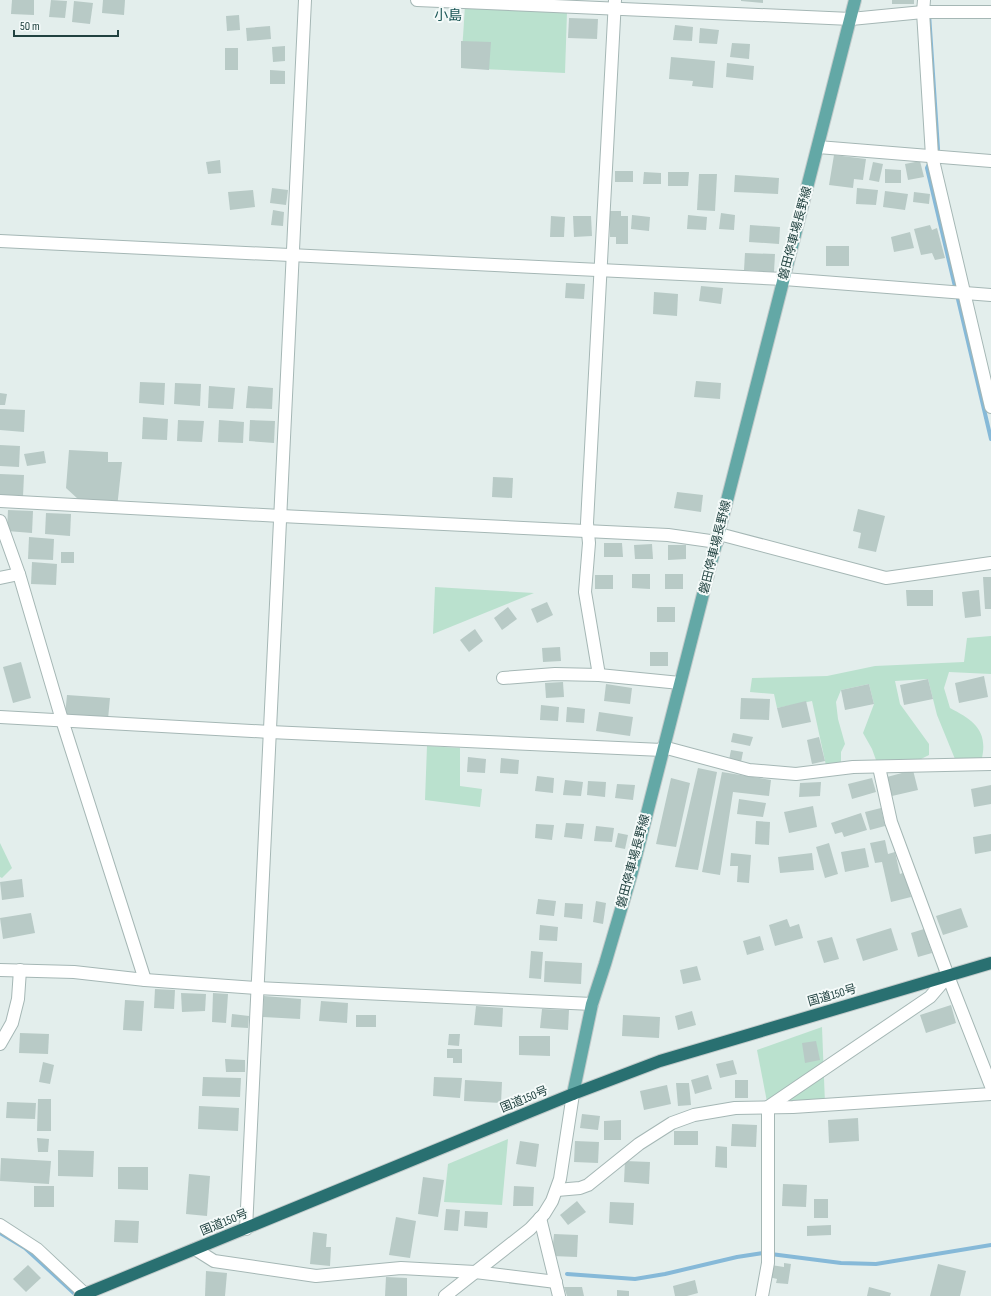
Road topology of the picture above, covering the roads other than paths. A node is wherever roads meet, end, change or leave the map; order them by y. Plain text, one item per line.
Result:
1 (305, 0) edge
2 (417, 0) edge
3 (855, 0) edge
4 (615, 5) edge
5 (923, 6) edge
6 (991, 12) edge
7 (851, 18) junction
8 (818, 147) junction
9 (932, 156) junction
10 (991, 161) edge
11 (0, 241) edge
12 (294, 255) junction
13 (601, 270) junction
14 (784, 279) junction
15 (959, 293) junction
16 (991, 295) edge
17 (991, 407) edge
18 (0, 501) edge
19 (281, 516) junction
20 (0, 521) edge
21 (587, 530) junction
22 (718, 538) junction
23 (991, 563) edge
24 (18, 574) junction
25 (0, 578) edge
26 (599, 676) junction
27 (503, 678) dead end
28 (680, 684) junction
29 (0, 717) edge
30 (62, 720) junction
31 (270, 732) junction
32 (662, 748) junction
33 (991, 764) edge
34 (878, 766) junction
35 (991, 964) edge
36 (0, 970) edge
37 (20, 970) junction
38 (948, 976) junction
39 (145, 980) junction
40 (257, 988) junction
41 (592, 1004) junction
42 (0, 1044) edge
43 (991, 1086) edge
44 (573, 1094) junction
45 (991, 1094) edge
46 (768, 1107) junction
47 (557, 1190) junction
48 (540, 1218) junction
49 (0, 1225) edge
50 (246, 1229) junction
51 (195, 1249) junction
52 (475, 1272) junction
53 (556, 1282) junction
54 (84, 1295) edge
55 (445, 1296) edge
56 (559, 1296) edge
57 (762, 1296) edge

1 - 12 street
2 - 4 street
3 - 7 main road, 磐田停車場長野線
4 - 7 street
4 - 13 street
5 - 6 street
5 - 7 street
5 - 9 street
7 - 8 main road, 磐田停車場長野線
8 - 9 street
8 - 14 main road, 磐田停車場長野線
9 - 10 street
9 - 15 street
11 - 12 street
12 - 13 street
12 - 19 street
13 - 14 street
13 - 21 street
14 - 15 street
14 - 22 main road, 磐田停車場長野線
15 - 16 street
15 - 17 street
18 - 19 street
19 - 21 street
19 - 31 street
20 - 24 street
21 - 22 street
21 - 26 street
22 - 23 street
22 - 28 main road, 磐田停車場長野線
24 - 25 street
24 - 30 street
26 - 27 street
26 - 28 street
28 - 32 main road, 磐田停車場長野線
29 - 30 street
30 - 31 street
30 - 39 street
31 - 32 street
31 - 40 street
32 - 34 street
32 - 41 main road, 磐田停車場長野線
33 - 34 street
34 - 38 street
35 - 38 highway, 国道150号
36 - 37 street
37 - 39 street
37 - 42 street
38 - 43 street
38 - 44 highway, 国道150号
38 - 46 street
39 - 40 street
40 - 41 street
40 - 50 street
41 - 44 main road, 磐田停車場長野線
44 - 47 street
44 - 50 highway, 国道150号
45 - 46 street
46 - 47 street
46 - 57 street
47 - 48 street
48 - 52 street
48 - 53 street
49 - 54 street
50 - 51 highway, 国道150号
51 - 52 street
51 - 54 highway, 国道150号
52 - 53 street
52 - 55 street
53 - 56 street

